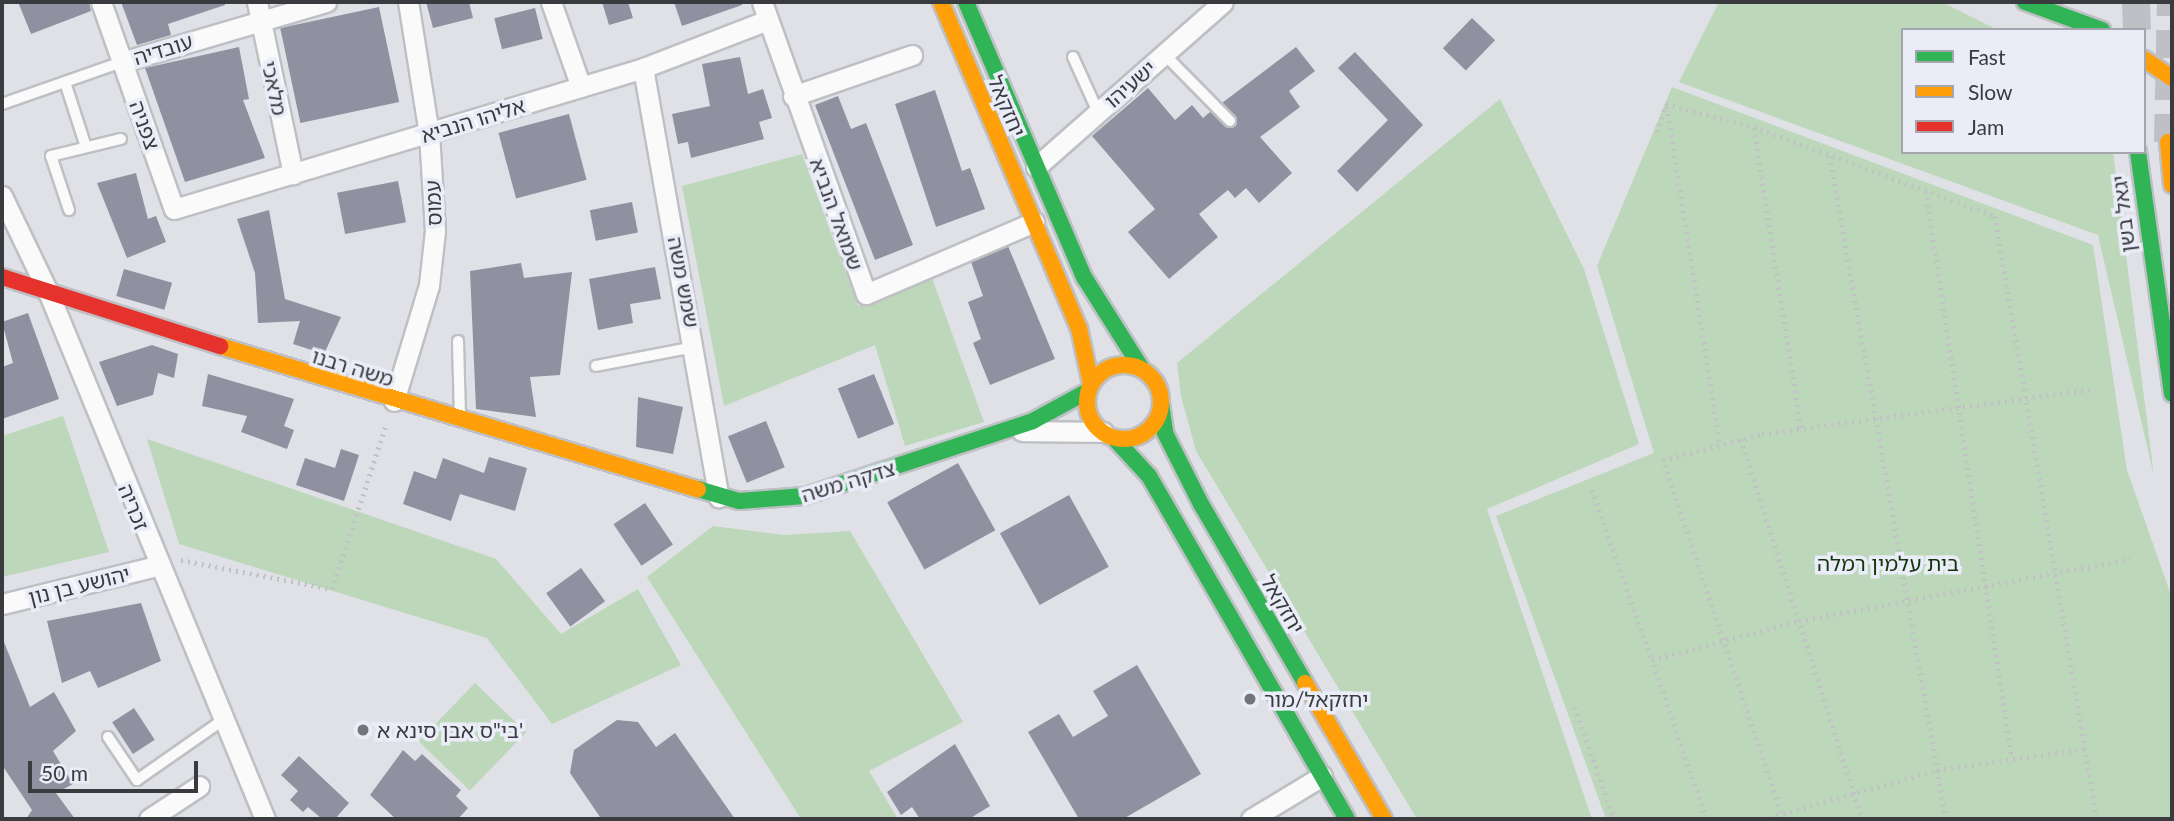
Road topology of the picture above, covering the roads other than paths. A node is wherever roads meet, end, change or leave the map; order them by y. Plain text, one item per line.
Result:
1 (101, 2) edge
2 (326, 2) edge
3 (408, 2) edge
4 (551, 2) edge
5 (941, 2) edge
6 (967, 2) edge
7 (1223, 2) edge
8 (2025, 2) edge
9 (259, 10) edge
10 (765, 11) edge
11 (2096, 28) edge
12 (2146, 44) edge
13 (2163, 48) dead end
14 (1164, 54) junction
15 (912, 55) dead end
16 (1073, 57) dead end
17 (2146, 60) edge
18 (122, 62) junction
19 (643, 68) junction
20 (2172, 78) edge
21 (65, 82) junction
22 (581, 88) junction
23 (793, 96) junction
24 (2, 104) edge
25 (1098, 112) junction
26 (1230, 121) dead end
27 (429, 134) junction
28 (121, 139) dead end
29 (2168, 142) dead end
30 (86, 147) junction
31 (2138, 154) edge
32 (1036, 167) junction
33 (293, 174) junction
34 (2172, 185) edge
35 (2, 196) edge
36 (174, 209) joint
37 (69, 210) dead end
38 (1034, 222) junction
39 (2, 277) edge
40 (49, 293) junction
41 (458, 341) dead end
42 (696, 347) junction
43 (596, 366) dead end
44 (1142, 369) junction
45 (1090, 387) junction
46 (2172, 394) edge
47 (394, 401) junction
48 (1161, 403) junction
49 (460, 422) junction
50 (1000, 432) junction
51 (1108, 435) junction
52 (694, 488) joint
53 (719, 497) junction
54 (155, 560) junction
55 (2, 604) edge
56 (223, 720) junction
57 (108, 737) dead end
58 (1322, 776) junction
59 (199, 786) dead end
60 (149, 819) edge
61 (265, 819) edge
62 (1251, 819) edge
63 (1347, 819) edge
64 (1384, 819) edge

1 - 18 street, צפניה
2 - 9 street, עובדיה
3 - 27 street, עמוס
4 - 22 street
5 - 38 main road, יחזקאל
6 - 32 main road, יחזקאל
7 - 14 street, ישעיהו
8 - 11 main road
9 - 18 street, עובדיה
9 - 33 street, מלאכי
10 - 19 street, אליהו הנביא
10 - 23 street, שמואל הנביא
12 - 13 main road
14 - 25 street, ישעיהו
14 - 26 lane
15 - 23 street
16 - 25 lane
17 - 20 main road
18 - 21 lane, עובדיה
18 - 36 street, צפניה
19 - 22 street, אליהו הנביא
19 - 42 street, שמש משה
21 - 24 lane, עובדיה
21 - 30 lane
22 - 27 street, אליהו הנביא
23 - 38 street, שמואל הנביא
25 - 32 street, ישעיהו
27 - 33 street, אליהו הנביא
27 - 47 street, עמוס
28 - 30 lane
29 - 34 main road
30 - 37 lane
31 - 46 main road, יגאל בשן
32 - 44 main road, יחזקאל
33 - 36 street, אליהו הנביא
35 - 40 street, זכריה
38 - 45 main road, יחזקאל
39 - 40 main road, משה רבנו
40 - 47 main road, משה רבנו
40 - 54 street, זכריה
41 - 49 lane
42 - 43 lane
42 - 53 street, שמש משה
44 - 45 main road
44 - 48 main road
45 - 50 main road, צדקה משה
45 - 51 main road
47 - 49 main road, משה רבנו
48 - 51 main road
48 - 64 main road, יחזקאל
49 - 52 main road, משה רבנו
50 - 51 street, צדקה משה
50 - 53 main road, צדקה משה
51 - 58 main road
52 - 53 main road, צדקה משה
54 - 55 street, יהושע בן נון
54 - 56 street, זכריה
56 - 57 lane
56 - 61 street, זכריה
58 - 62 street
58 - 63 main road
59 - 60 street

